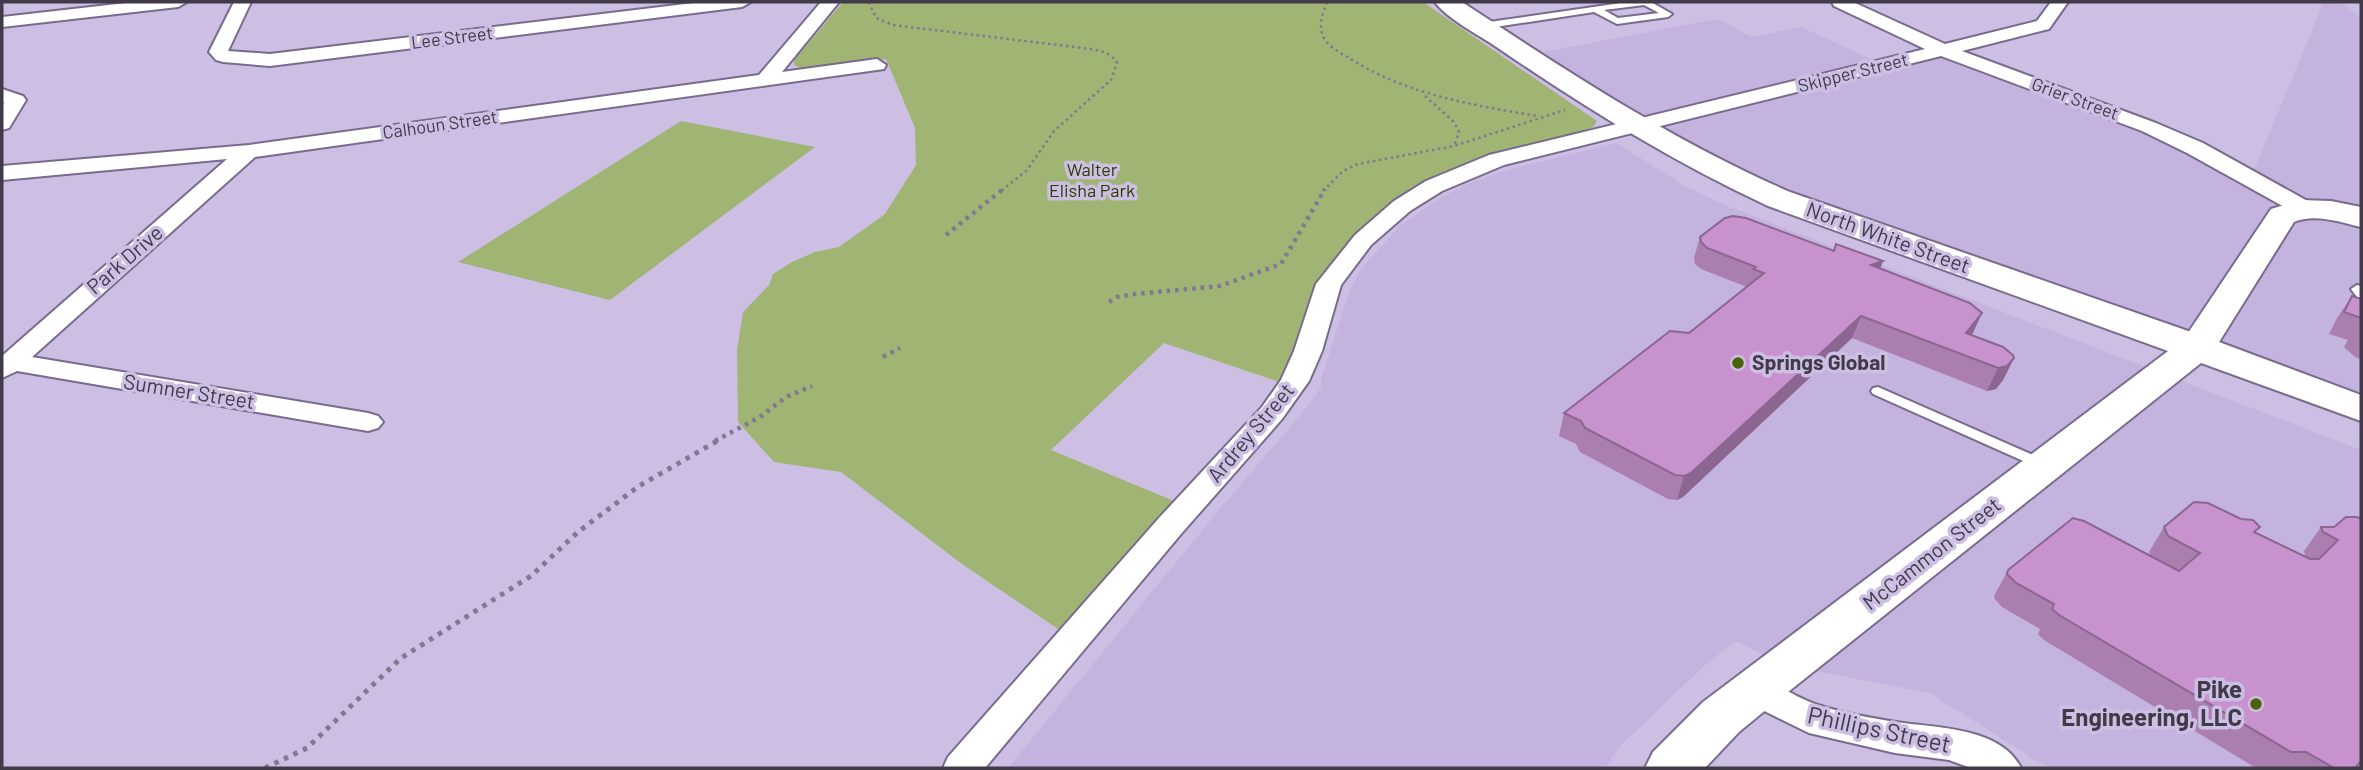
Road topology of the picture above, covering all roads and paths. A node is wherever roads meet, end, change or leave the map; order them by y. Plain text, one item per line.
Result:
1 (178, 2) edge
2 (242, 2) edge
3 (742, 2) edge
4 (830, 2) edge
5 (869, 2) edge
6 (1327, 2) edge
7 (1447, 2) edge
8 (1645, 2) edge
9 (1840, 2) edge
10 (2060, 2) edge
11 (1595, 9) junction
12 (2, 22) edge
13 (1482, 26) junction
14 (1944, 51) junction
15 (877, 65) dead end
16 (765, 80) junction
17 (1422, 93) junction
18 (2, 95) edge
19 (1567, 110) dead end
20 (1541, 116) junction
21 (2, 124) edge
22 (1635, 128) junction
23 (1454, 146) junction
24 (249, 151) junction
25 (2, 173) edge
26 (2305, 209) junction
27 (2361, 217) edge
28 (946, 235) dead end
29 (1109, 302) dead end
30 (2198, 347) junction
31 (900, 348) dead end
32 (883, 356) dead end
33 (6, 366) edge
34 (812, 386) dead end
35 (1878, 391) dead end
36 (2361, 409) edge
37 (368, 422) dead end
38 (2046, 466) junction
39 (1755, 690) junction
40 (265, 768) edge
41 (962, 768) edge
42 (1672, 768) edge
43 (2002, 768) edge

1 - 12 street
2 - 3 street, Lee Street
4 - 16 street
5 - 28 path
6 - 17 path
7 - 13 main road, North White Street
8 - 11 lane
8 - 11 lane
9 - 14 street, Grier Street
10 - 14 street, Skipper Street
11 - 13 lane
13 - 22 main road, North White Street
14 - 22 street, Skipper Street
14 - 26 street, Grier Street
15 - 16 street, Calhoun Street
16 - 24 street, Calhoun Street
17 - 20 path
17 - 23 path
18 - 21 street
19 - 20 path
20 - 23 path
22 - 30 main road, North White Street
22 - 41 street, Ardrey Street
23 - 29 path
24 - 25 street, Calhoun Street
24 - 33 street, Park Drive
26 - 27 main road
26 - 30 main road, McCammon Street
30 - 36 main road, North White Street
30 - 38 main road, McCammon Street
31 - 32 path
33 - 37 street, Sumner Street
34 - 40 path
35 - 38 lane
38 - 39 main road, McCammon Street
39 - 42 main road, McCammon Street
39 - 43 street, Phillips Street

